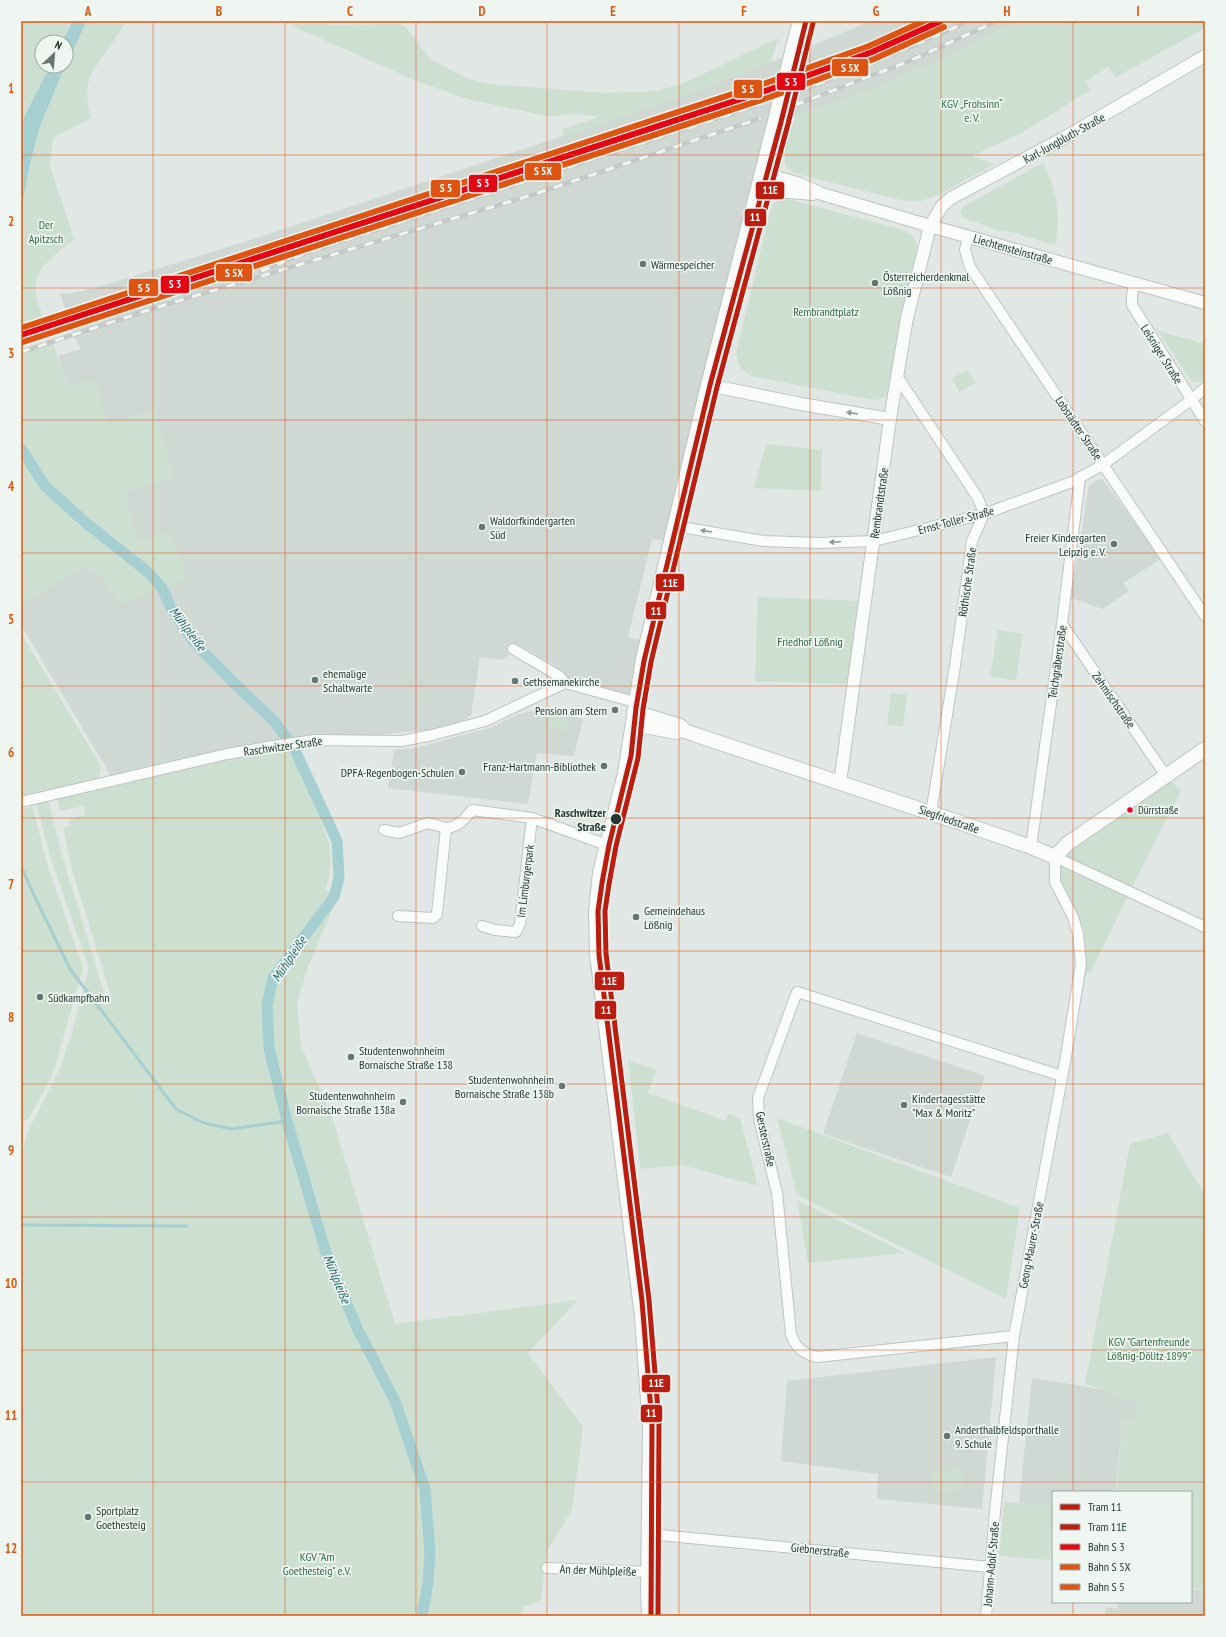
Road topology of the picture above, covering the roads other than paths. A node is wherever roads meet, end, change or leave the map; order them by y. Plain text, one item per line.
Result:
1 (800, 21) edge
2 (1205, 56) edge
3 (761, 179) junction
4 (930, 226) junction
5 (968, 236) junction
6 (1134, 283) junction
7 (1205, 303) edge
8 (897, 376) junction
9 (708, 385) junction
10 (1205, 388) edge
11 (1191, 400) junction
12 (890, 419) junction
13 (1205, 421) edge
14 (1104, 464) junction
15 (1080, 477) junction
16 (984, 514) junction
17 (674, 526) junction
18 (874, 541) junction
19 (1205, 616) edge
20 (1062, 624) junction
21 (514, 648) dead end
22 (565, 683) junction
23 (634, 713) junction
24 (1205, 749) edge
25 (1166, 776) junction
26 (840, 783) junction
27 (21, 802) edge
28 (931, 813) junction
29 (532, 818) junction
30 (446, 828) junction
31 (384, 830) dead end
32 (607, 844) junction
33 (1031, 847) junction
34 (1055, 857) junction
35 (398, 916) dead end
36 (482, 926) dead end
37 (1205, 928) edge
38 (1062, 1076) junction
39 (1014, 1336) junction
40 (995, 1511) joint
41 (649, 1534) junction
42 (990, 1567) junction
43 (547, 1568) dead end
44 (649, 1572) junction
45 (649, 1616) edge
46 (986, 1616) edge

1 - 3 main road, bridge
2 - 4 street, Karl-Jungbluth-Straße
3 - 4 street, Liechtensteinstraße
3 - 9 main road
4 - 5 street, Liechtensteinstraße
4 - 8 street, Rembrandtstraße
5 - 6 street, Liechtensteinstraße
5 - 14 street, Lobstädter Straße
6 - 7 street, Liechtensteinstraße
6 - 11 street, Leisniger Straße
8 - 12 street, Rembrandtstraße
8 - 16 street
12 -> 9 street
9 - 17 main road
10 - 11 street, Ernst-Toller-Straße
11 - 13 street, Leisniger Straße
11 - 14 street, Ernst-Toller-Straße
12 - 18 street, Rembrandtstraße
14 - 15 street, Ernst-Toller-Straße
14 - 19 street, Lobstädter Straße
15 - 16 street, Ernst-Toller-Straße
15 - 20 street, Teichgräberstraße
16 - 18 street, Ernst-Toller-Straße
16 - 28 street, Röthische Straße
18 -> 17 street, Ernst-Toller-Straße
17 - 23 main road
18 - 26 street, Rembrandtstraße
20 - 25 street, Zehmischstraße
20 - 33 street, Teichgräberstraße
21 - 22 street
22 - 23 street
22 - 27 street, Raschwitzer Straße
23 - 26 main road, Siegfriedstraße
23 - 32 main road
24 - 25 main road
25 - 34 main road
26 - 28 main road, Siegfriedstraße
28 - 33 main road, Siegfriedstraße
29 - 30 street
29 - 32 street
29 - 36 street, Im Limburgerpark
30 - 31 street
30 - 35 street
32 - 41 main road
33 - 34 main road, Siegfriedstraße
34 - 37 street, Siegfriedstraße
34 - 38 street, Georg-Maurer-Straße
38 - 39 street, Georg-Maurer-Straße
38 - 39 street, Gersterstraße
39 - 40 street, Georg-Maurer-Straße
40 - 42 street, Johann-Adolf-Straße
41 - 42 street, Giebnerstraße
41 - 44 main road
42 - 46 street, Johann-Adolf-Straße
43 - 44 street, An der Mühlpleiße
44 - 45 main road

